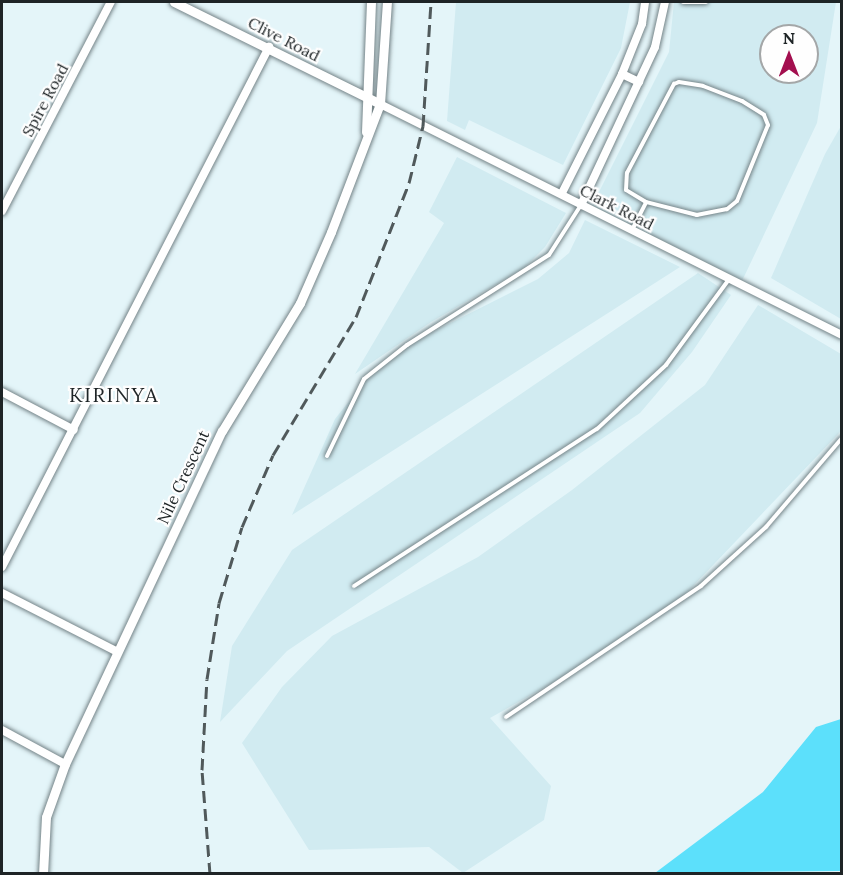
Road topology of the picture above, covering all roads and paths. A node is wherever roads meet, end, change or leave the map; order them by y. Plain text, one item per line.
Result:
1 (111, 2) edge
2 (174, 2) edge
3 (371, 2) edge
4 (387, 2) edge
5 (645, 2) edge
6 (665, 2) edge
7 (683, 2) edge
8 (706, 2) edge
9 (269, 47) junction
10 (622, 74) junction
11 (639, 82) junction
12 (366, 97) junction
13 (380, 104) junction
14 (366, 135) junction
15 (562, 193) junction
16 (646, 202) junction
17 (581, 205) junction
18 (2, 211) edge
19 (632, 230) junction
20 (730, 278) junction
21 (842, 336) edge
22 (2, 392) edge
23 (74, 430) junction
24 (842, 438) edge
25 (327, 456) dead end
26 (2, 567) edge
27 (354, 586) dead end
28 (2, 593) edge
29 (118, 652) junction
30 (506, 717) dead end
31 (2, 730) edge
32 (65, 764) junction
33 (43, 873) edge

1 - 18 street, Spire Road
2 - 9 street, Clive Road
3 - 12 street
4 - 13 street
5 - 10 street
6 - 11 street
7 - 8 lane
9 - 12 street, Clive Road
9 - 23 street
10 - 11 street
10 - 15 street
11 - 17 street
12 - 13 street, Clive Road
12 - 14 street
13 - 14 street, Nile Crescent
13 - 15 street, Clark Road
14 - 29 street, Nile Crescent
15 - 17 street, Clark Road
16 - 16 lane
16 - 19 lane
17 - 19 street, Clark Road
17 - 25 lane
19 - 20 street, Clark Road
20 - 21 street, Clark Road
20 - 27 lane
22 - 23 street
23 - 26 street
24 - 30 lane
28 - 29 street
29 - 32 street, Nile Crescent
31 - 32 street
32 - 33 street, Nile Crescent

